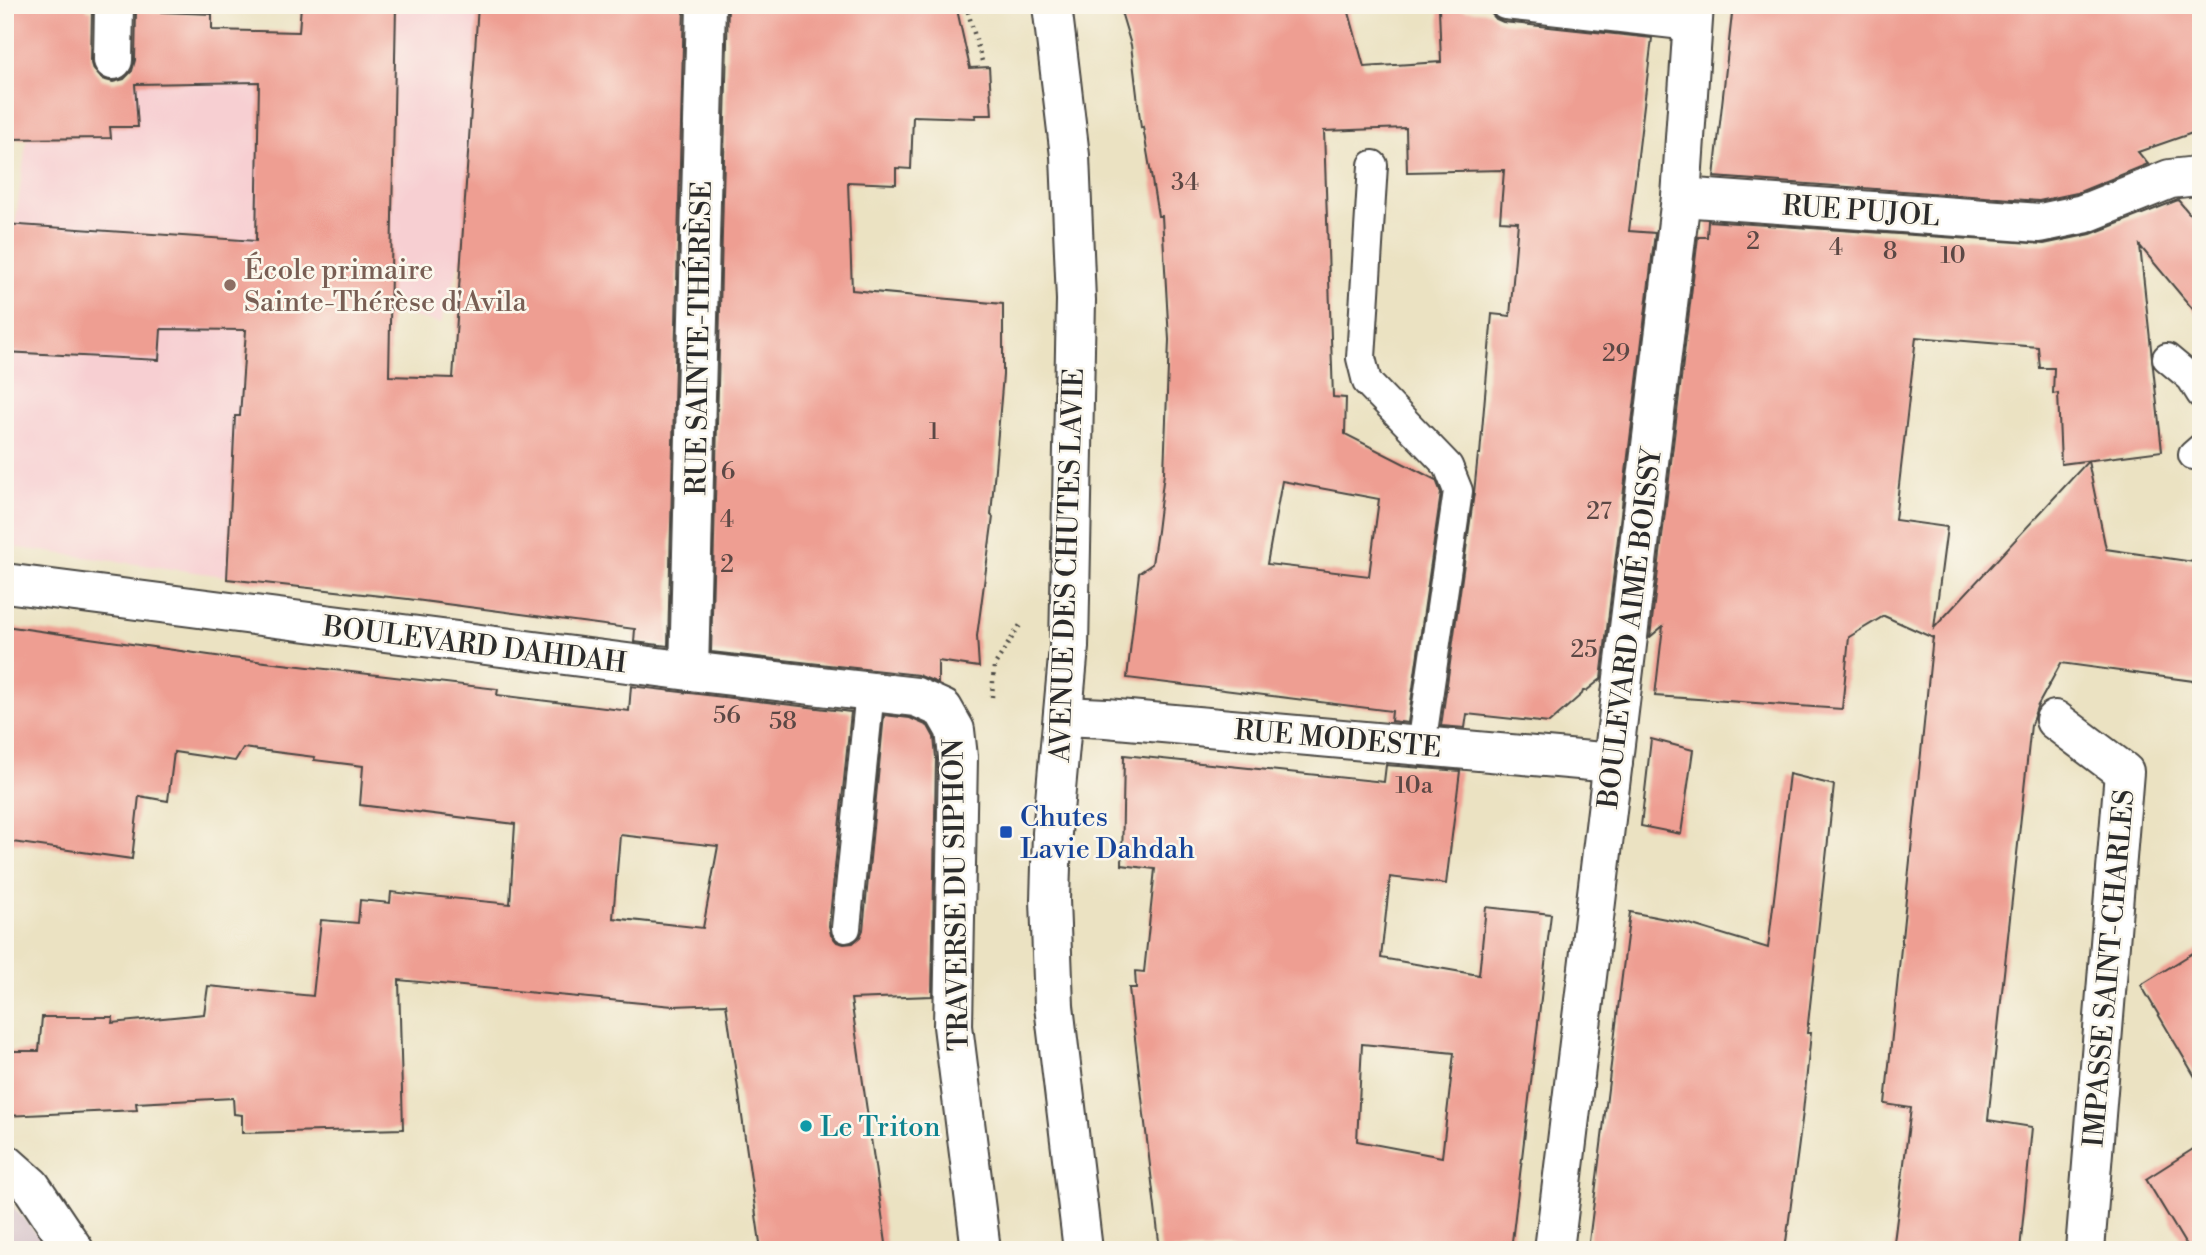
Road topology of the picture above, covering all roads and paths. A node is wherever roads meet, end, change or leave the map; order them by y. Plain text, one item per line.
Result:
1 (114, 5) edge
2 (706, 5) edge
3 (966, 5) edge
4 (1052, 5) edge
5 (1505, 5) edge
6 (1692, 16) edge
7 (113, 60) dead end
8 (982, 61) dead end
9 (1373, 164) dead end
10 (2201, 178) edge
11 (1681, 197) junction
12 (2167, 358) dead end
13 (2201, 394) edge
14 (5, 583) edge
15 (1009, 643) dead end
16 (689, 671) junction
17 (870, 691) junction
18 (992, 692) dead end
19 (943, 709) joint
20 (1063, 716) junction
21 (2055, 720) dead end
22 (1421, 746) junction
23 (1613, 763) junction
24 (846, 928) dead end
25 (5, 1163) edge
26 (74, 1250) edge
27 (981, 1250) edge
28 (1083, 1250) edge
29 (1554, 1250) edge
30 (2085, 1250) edge

1 - 7 street
2 - 16 street, RUE SAINTE-THÉRÈSE
3 - 8 path
4 - 20 street, AVENUE DES CHUTES LAVIE
5 - 6 lane
6 - 11 street, BOULEVARD AIMÉ BOISSY
9 - 22 lane
10 - 11 street, RUE PUJOL
11 - 23 street, BOULEVARD AIMÉ BOISSY
12 - 13 lane
14 - 16 street, BOULEVARD DAHDAH
15 - 18 path
16 - 17 street, BOULEVARD DAHDAH
17 - 19 street, BOULEVARD DAHDAH
17 - 24 lane
19 - 27 street, TRAVERSE DU SIPHON
20 - 22 street, RUE MODESTE
20 - 28 street, AVENUE DES CHUTES LAVIE
21 - 30 street, IMPASSE SAINT-CHARLES
22 - 23 street, RUE MODESTE
23 - 29 street, BOULEVARD AIMÉ BOISSY
25 - 26 street

